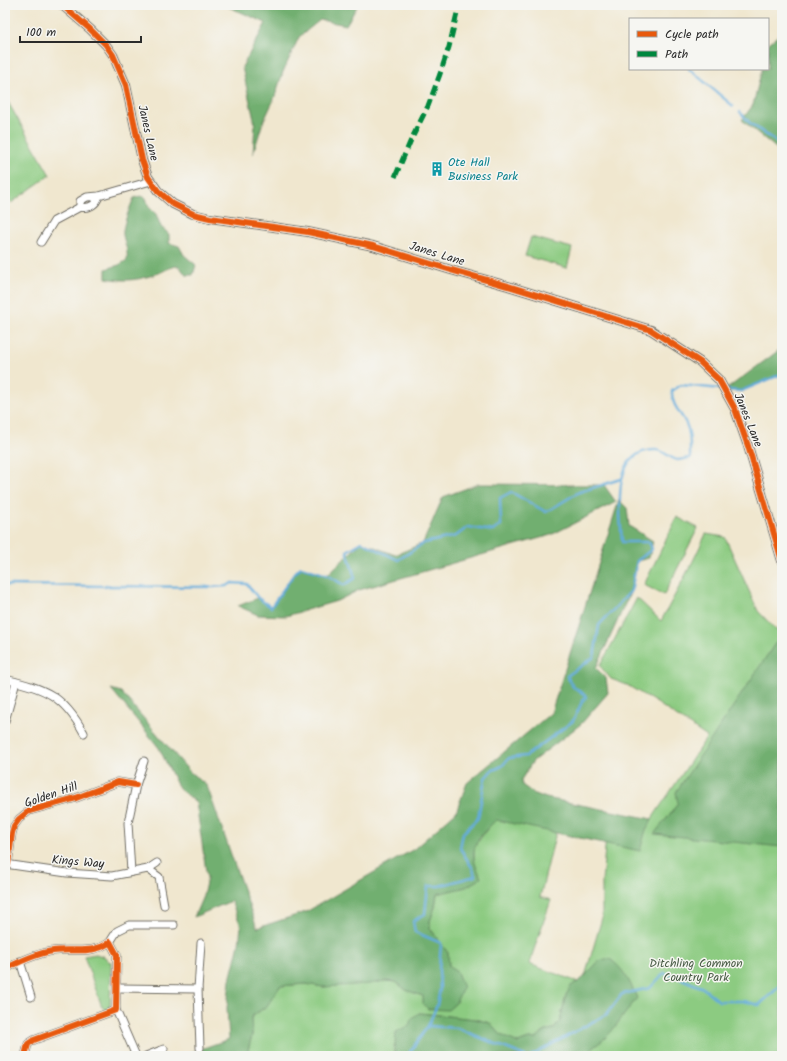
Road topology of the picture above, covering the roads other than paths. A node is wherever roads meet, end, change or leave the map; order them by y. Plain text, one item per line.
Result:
1 (62, 5) edge
2 (151, 181) junction
3 (99, 196) junction
4 (80, 207) junction
5 (41, 242) dead end
6 (782, 561) edge
7 (5, 679) edge
8 (16, 682) junction
9 (5, 721) edge
10 (84, 733) dead end
11 (144, 760) dead end
12 (136, 785) junction
13 (157, 863) dead end
14 (7, 864) edge
15 (148, 869) junction
16 (131, 872) junction
17 (164, 905) dead end
18 (174, 925) dead end
19 (110, 942) junction
20 (201, 943) dead end
21 (20, 962) junction
22 (9, 967) dead end
23 (117, 988) junction
24 (198, 989) junction
25 (31, 997) dead end
26 (116, 1010) junction
27 (200, 1048) dead end
28 (164, 1049) dead end
29 (25, 1056) edge
30 (136, 1056) edge
31 (146, 1056) edge

1 - 2 street, Janes Lane
2 - 3 street
2 - 6 street, Janes Lane
3 - 4 street
3 - 4 street
4 - 5 street
7 - 8 street
8 - 9 street
8 - 10 street
11 - 12 street
12 - 14 street, Golden Hill
12 - 16 street
13 - 15 street, Kings Way
14 - 16 street, Kings Way
15 - 16 street, Kings Way
15 - 17 street
18 - 19 street
19 - 21 street
19 - 23 street
20 - 24 street
21 - 22 street
21 - 25 street
23 - 24 street
23 - 26 street
24 - 27 street
26 - 29 street
26 - 30 street
28 - 31 street

